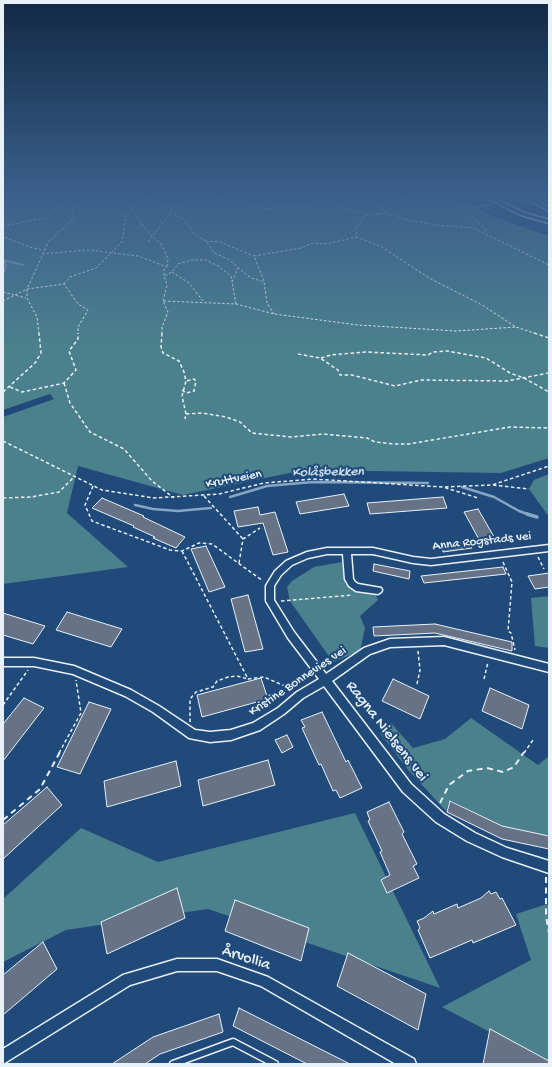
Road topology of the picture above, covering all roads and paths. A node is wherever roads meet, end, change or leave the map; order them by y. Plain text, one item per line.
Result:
1 (27, 246) edge
2 (47, 246) edge
3 (118, 246) edge
4 (162, 246) edge
5 (209, 246) edge
6 (229, 246) edge
7 (306, 246) edge
8 (377, 246) edge
9 (512, 246) edge
10 (44, 250) junction
11 (112, 252) junction
12 (42, 254) junction
13 (254, 256) junction
14 (549, 265) edge
15 (167, 267) junction
16 (238, 268) junction
17 (172, 272) junction
18 (164, 276) junction
19 (232, 282) junction
20 (264, 282) junction
21 (64, 284) junction
22 (27, 289) junction
23 (3, 292) edge
24 (14, 295) junction
25 (27, 298) junction
26 (3, 301) edge
27 (203, 301) junction
28 (163, 302) junction
29 (236, 304) junction
30 (274, 314) junction
31 (516, 327) junction
32 (549, 338) edge
33 (298, 354) dead end
34 (320, 358) junction
35 (549, 373) edge
36 (524, 378) junction
37 (186, 381) junction
38 (64, 383) junction
39 (10, 387) junction
40 (182, 390) junction
41 (3, 392) edge
42 (549, 392) edge
43 (186, 414) junction
44 (185, 419) dead end
45 (549, 428) edge
46 (3, 441) edge
47 (549, 466) edge
48 (74, 477) junction
49 (492, 485) junction
50 (93, 486) junction
51 (443, 487) junction
52 (529, 489) dead end
53 (203, 495) junction
54 (3, 498) edge
55 (174, 498) junction
56 (478, 498) dead end
57 (260, 528) dead end
58 (243, 539) junction
59 (549, 548) edge
60 (347, 550) junction
61 (182, 551) junction
62 (500, 554) junction
63 (537, 556) dead end
64 (239, 563) junction
65 (544, 569) dead end
66 (270, 586) junction
67 (378, 590) dead end
68 (351, 594) dead end
69 (270, 601) junction
70 (417, 641) junction
71 (490, 652) junction
72 (517, 660) junction
73 (3, 662) edge
74 (34, 662) junction
75 (549, 668) edge
76 (74, 670) junction
77 (248, 679) junction
78 (484, 679) dead end
79 (325, 680) junction
80 (417, 684) dead end
81 (300, 695) junction
82 (3, 705) edge
83 (186, 731) junction
84 (533, 740) dead end
85 (434, 813) junction
86 (3, 820) edge
87 (548, 872) edge
88 (549, 933) edge
89 (3, 1057) edge
90 (173, 1064) edge
91 (275, 1064) edge
92 (409, 1064) edge

1 - 10 path
2 - 10 path
3 - 11 path
4 - 15 path
5 - 16 path
6 - 13 path
7 - 13 path
8 - 31 path
9 - 14 path
10 - 12 path
11 - 12 path
11 - 15 path
11 - 21 path
12 - 22 path
13 - 20 path
15 - 18 path
16 - 19 path
16 - 20 path
17 - 18 path
17 - 19 path
17 - 27 path
18 - 28 path
19 - 29 path
20 - 30 path
21 - 22 path
21 - 38 path
22 - 24 path
22 - 25 path
23 - 24 path
24 - 25 path
24 - 26 path
25 - 39 path
27 - 28 path
27 - 29 path
28 - 37 path
29 - 30 path
30 - 31 path
31 - 32 path
33 - 34 path
34 - 36 path
34 - 36 path
35 - 36 path
36 - 42 path
37 - 40 path
37 - 40 path
38 - 39 path
38 - 55 path
39 - 41 path
40 - 43 path
43 - 44 path
43 - 45 path
46 - 48 path, Kruttveien
47 - 49 path
48 - 50 path, Kruttveien
48 - 54 path
49 - 51 path
49 - 52 path
50 - 55 path, Kruttveien
50 - 61 path
51 - 53 path, Kruttveien
51 - 56 path, Kruttveien
53 - 55 path, Kruttveien
53 - 58 path
57 - 58 path
58 - 64 path
59 - 62 street, Anna Rogstads vei
60 - 62 street, Anna Rogstads vei
60 - 66 street, Anna Rogstads vei
60 - 67 street
61 - 64 path
61 - 77 path
62 - 72 path
63 - 65 path
64 - 66 path
66 - 69 street
68 - 69 path
69 - 79 street
70 - 71 street, Kristine Bonnevies vei
70 - 79 street, Kristine Bonnevies vei
70 - 80 path
71 - 72 street, Kristine Bonnevies vei
71 - 78 path
72 - 75 street, Kristine Bonnevies vei
73 - 74 street, Kristine Bonnevies vei
74 - 76 street, Kristine Bonnevies vei
74 - 82 path
76 - 83 street, Kristine Bonnevies vei
76 - 86 path
77 - 81 path
77 - 83 path
79 - 81 street, Kristine Bonnevies vei
79 - 85 street, Ragna Nielsens vei
81 - 83 street, Kristine Bonnevies vei
84 - 85 path
85 - 87 street, Ragna Nielsens vei
87 - 88 path
89 - 92 street, Årvollia
90 - 91 lane

